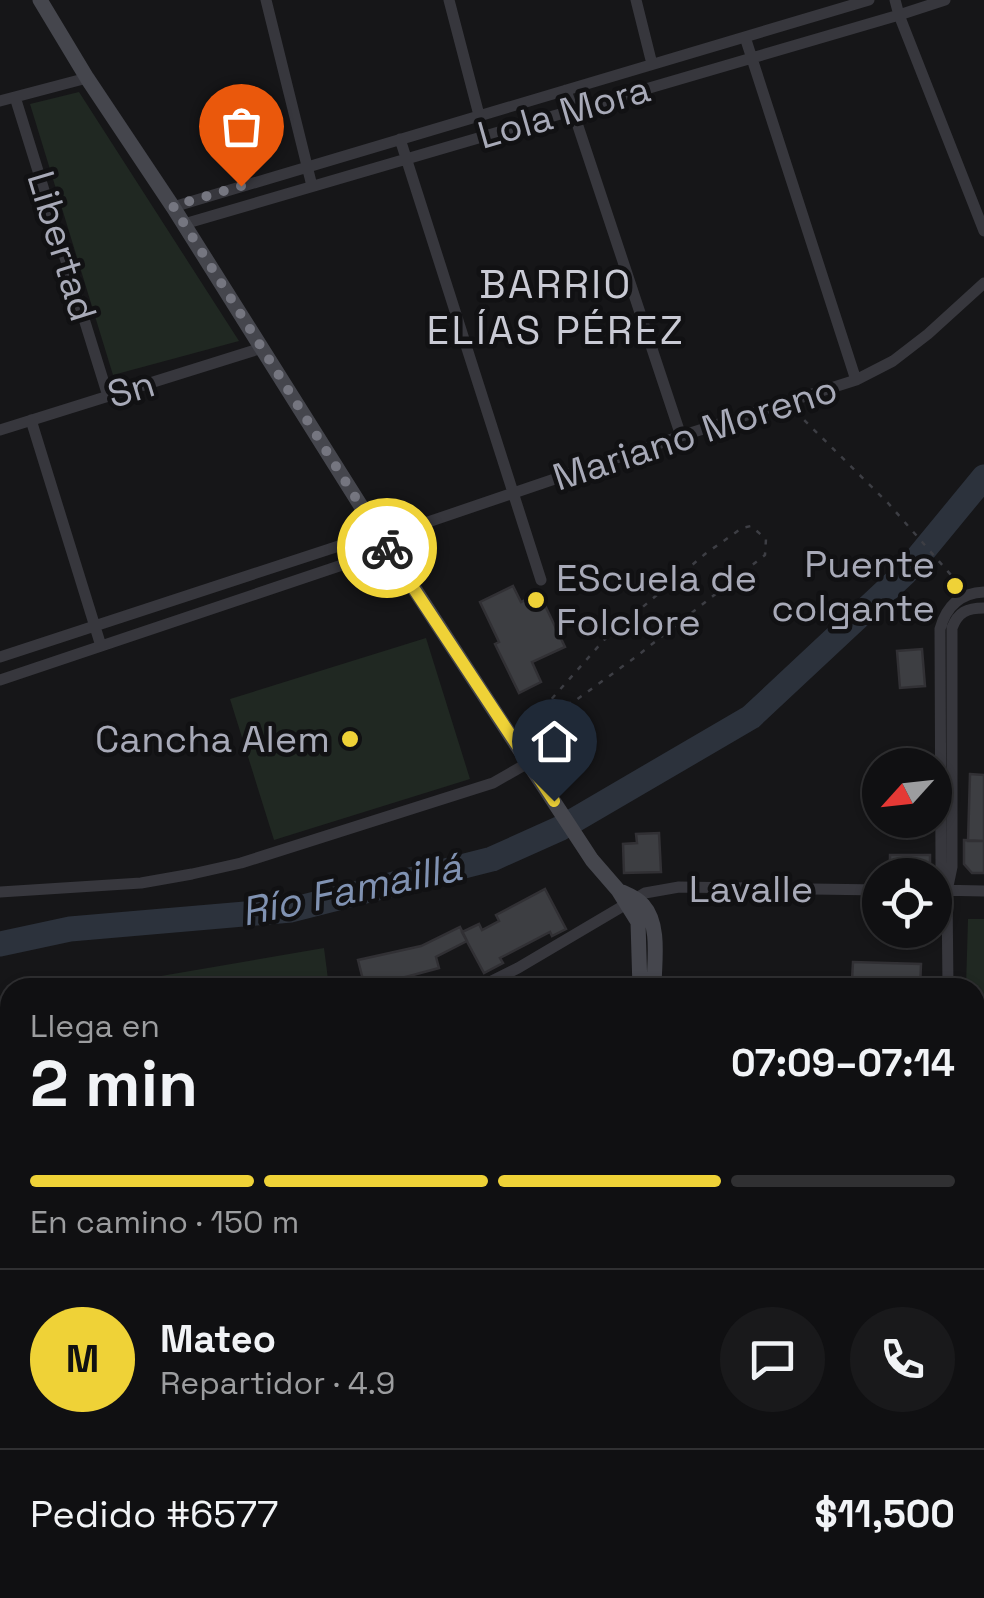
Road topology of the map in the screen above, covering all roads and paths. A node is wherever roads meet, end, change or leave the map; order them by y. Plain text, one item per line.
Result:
1 (40, 0) edge
2 (266, 0) edge
3 (449, 0) edge
4 (636, 0) edge
5 (808, 0) edge
6 (869, 0) edge
7 (895, 0) edge
8 (944, 0) edge
9 (899, 16) junction
10 (810, 17) junction
11 (746, 37) junction
12 (753, 57) junction
13 (652, 64) junction
14 (87, 78) junction
15 (566, 90) junction
16 (15, 97) junction
17 (0, 101) edge
18 (573, 110) junction
19 (479, 115) junction
20 (400, 139) junction
21 (407, 158) junction
22 (308, 166) junction
23 (312, 186) junction
24 (173, 206) junction
25 (184, 224) junction
26 (984, 230) edge
27 (984, 283) edge
28 (262, 348) junction
29 (856, 380) junction
30 (108, 396) junction
31 (789, 402) junction
32 (32, 420) junction
33 (0, 430) edge
34 (681, 436) junction
35 (513, 493) junction
36 (381, 538) junction
37 (540, 580) dead end
38 (984, 592) edge
39 (967, 595) junction
40 (984, 608) edge
41 (954, 611) junction
42 (95, 626) junction
43 (101, 646) junction
44 (0, 657) edge
45 (0, 680) edge
46 (548, 704) junction
47 (506, 730) junction
48 (531, 768) junction
49 (952, 858) edge
50 (862, 890) edge
51 (952, 890) edge
52 (984, 891) edge
53 (0, 892) edge
54 (631, 902) junction
55 (945, 948) edge
56 (498, 978) edge
57 (640, 978) edge
58 (654, 978) edge
59 (947, 978) edge

1 - 14 street
2 - 22 street
3 - 19 street
4 - 13 street
5 - 10 street
6 - 10 street, Lola Mora
7 - 9 street
8 - 9 street, Lola Mora
9 - 12 street, Lola Mora
9 - 26 street
10 - 11 street, Lola Mora
11 - 12 street
11 - 13 street, Lola Mora
12 - 18 street, Lola Mora
12 - 29 street
13 - 15 street, Lola Mora
14 - 16 street
14 - 24 street
15 - 18 street
15 - 19 street, Lola Mora
16 - 17 street
16 - 30 street, Libertad
18 - 21 street, Lola Mora
18 - 34 street
19 - 20 street, Lola Mora
20 - 21 street
20 - 22 street, Lola Mora
21 - 23 street, Lola Mora
21 - 35 street
22 - 23 street
22 - 24 street, Lola Mora
23 - 25 street, Lola Mora
24 - 25 street
25 - 28 street
27 - 29 street, Mariano Moreno
28 - 30 street, Sn
28 - 36 street
29 - 31 street, Mariano Moreno
30 - 32 street, Sn
31 - 34 street, Mariano Moreno
31 - 39 path
32 - 33 street, Sn
32 - 42 street
34 - 35 street, Mariano Moreno
35 - 36 street, Mariano Moreno
35 - 37 street
36 - 42 street, Mariano Moreno
36 - 43 street, Mariano Moreno
36 - 47 street
38 - 39 street
39 - 41 street
40 - 41 street
41 - 49 street
42 - 43 street
42 - 44 street, Mariano Moreno
43 - 45 street, Mariano Moreno
46 - 46 path
46 - 47 path
47 - 48 street
48 - 53 street
48 - 54 street
50 - 54 street, Lavalle
51 - 52 street
54 - 56 street, Lavalle
54 - 57 street
54 - 58 street
55 - 59 street

